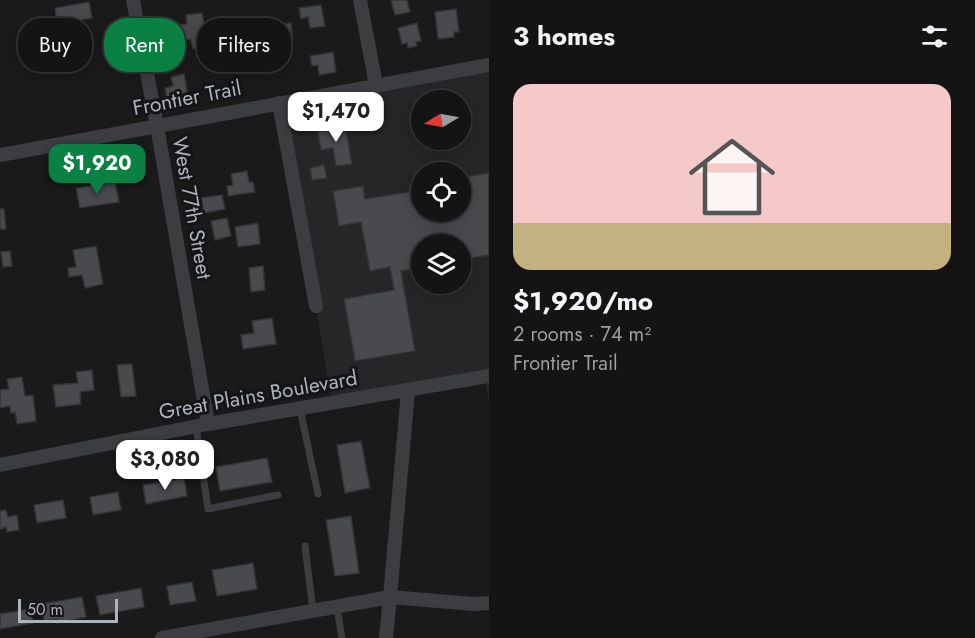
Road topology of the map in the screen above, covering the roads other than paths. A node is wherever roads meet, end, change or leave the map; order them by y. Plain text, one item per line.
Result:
1 (133, 0) edge
2 (360, 0) edge
3 (489, 64) edge
4 (376, 85) junction
5 (279, 103) junction
6 (157, 126) junction
7 (0, 155) edge
8 (316, 306) dead end
9 (489, 376) edge
10 (408, 391) junction
11 (300, 409) junction
12 (202, 426) junction
13 (0, 465) edge
14 (318, 494) dead end
15 (278, 495) dead end
16 (305, 546) dead end
17 (390, 597) junction
18 (489, 603) edge
19 (337, 607) junction
20 (313, 611) junction
21 (162, 638) edge
22 (342, 638) edge
23 (386, 638) edge

1 - 6 street, West 77th Street
2 - 4 street
3 - 4 street, Frontier Trail
4 - 5 street, Frontier Trail
5 - 6 street, Frontier Trail
5 - 8 street
6 - 7 street, Frontier Trail
6 - 12 street, West 77th Street
9 - 10 street, Great Plains Boulevard
10 - 11 street, Great Plains Boulevard
10 - 17 street
11 - 12 street, Great Plains Boulevard
11 - 14 lane
12 - 13 street, Great Plains Boulevard
12 - 15 lane
16 - 20 lane
17 - 18 street
17 - 19 street
17 - 23 street
19 - 20 street
19 - 22 lane
20 - 21 street

